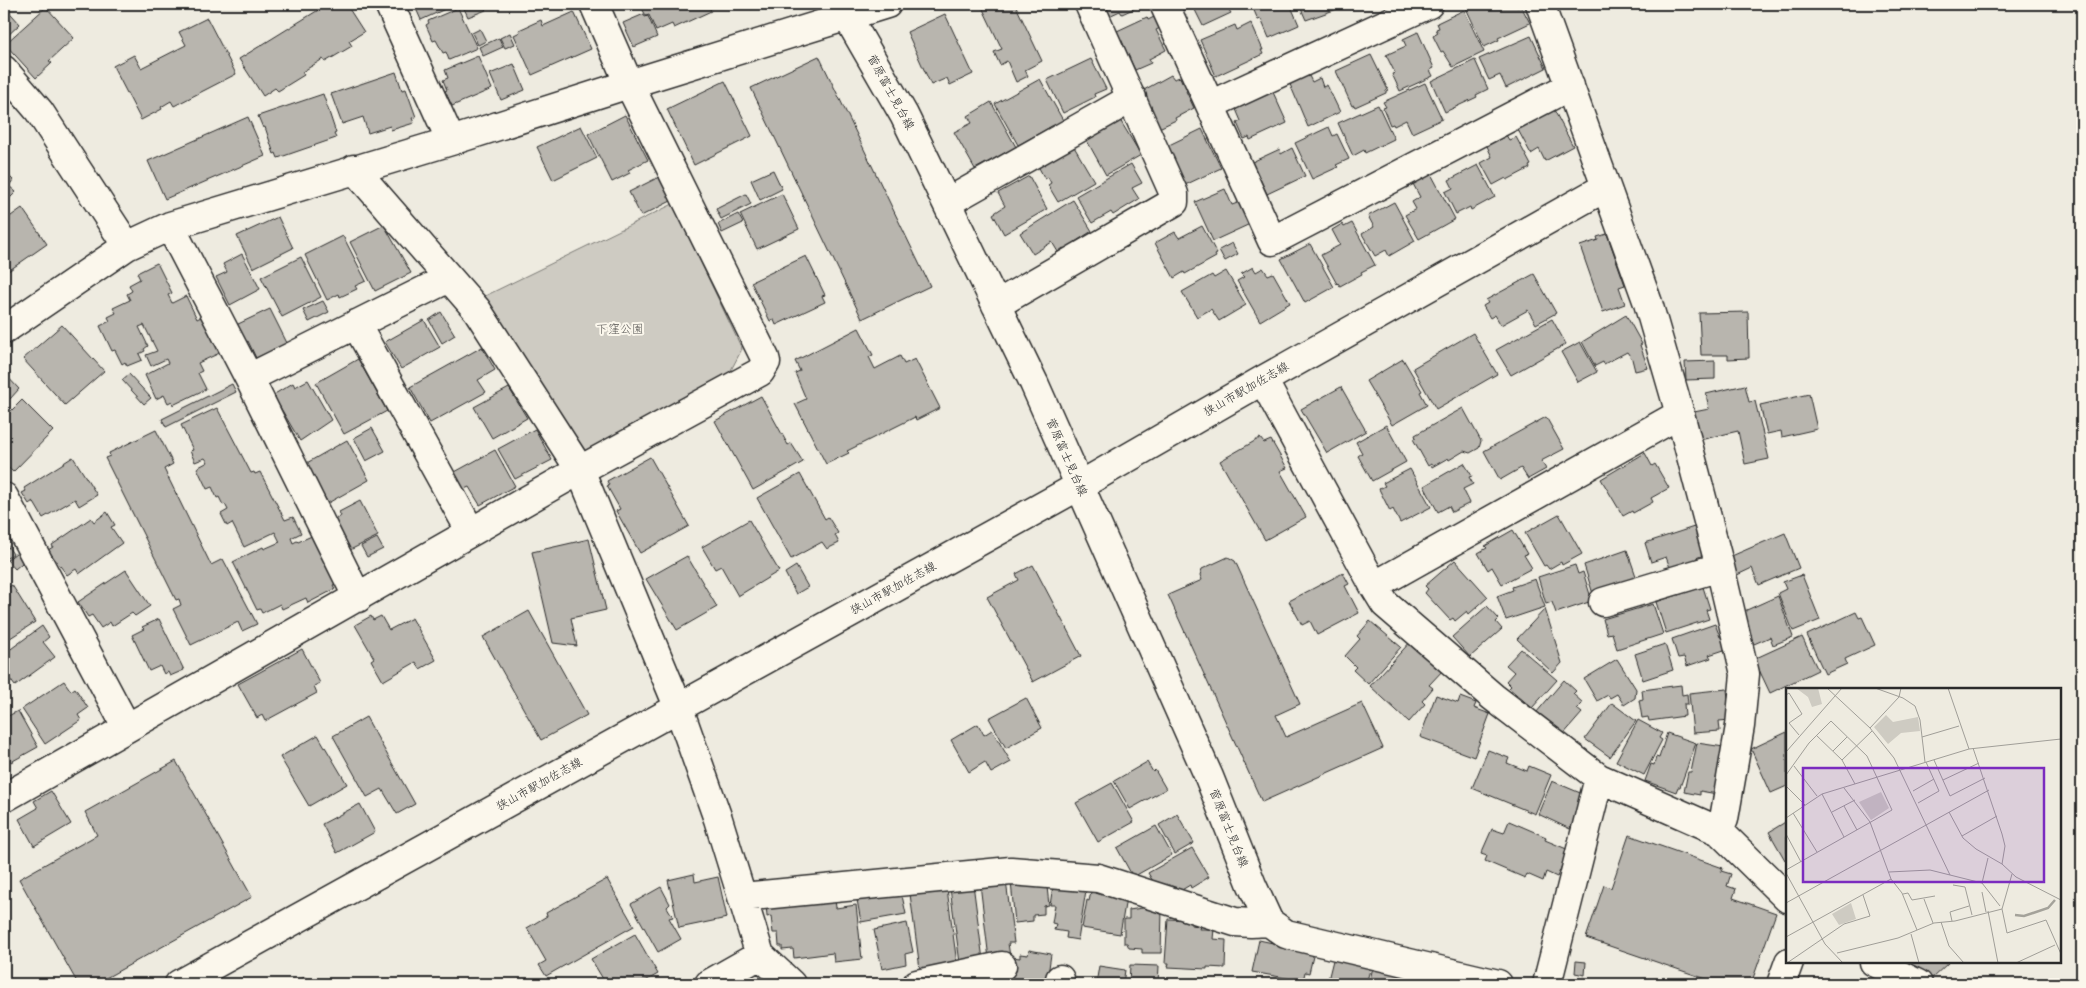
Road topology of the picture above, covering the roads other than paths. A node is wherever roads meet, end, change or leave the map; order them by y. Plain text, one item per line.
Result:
1 (389, 4) edge
2 (594, 4) edge
3 (887, 4) edge
4 (1089, 4) edge
5 (1164, 4) edge
6 (1429, 4) edge
7 (1540, 4) edge
8 (844, 10) edge
9 (4, 70) edge
10 (629, 84) junction
11 (1570, 86) junction
12 (1132, 98) junction
13 (1210, 105) junction
14 (451, 142) junction
15 (354, 169) junction
16 (1606, 187) junction
17 (948, 202) junction
18 (170, 226) junction
19 (127, 246) junction
20 (449, 278) junction
21 (996, 305) junction
22 (8, 319) edge
23 (356, 324) junction
24 (249, 378) junction
25 (1263, 380) junction
26 (1680, 414) junction
27 (580, 470) junction
28 (1079, 486) junction
29 (4, 497) edge
30 (472, 532) junction
31 (1720, 567) junction
32 (1374, 586) junction
33 (358, 598) junction
34 (1603, 602) dead end
35 (678, 706) junction
36 (127, 728) junction
37 (1599, 778) junction
38 (4, 798) edge
39 (1719, 831) junction
40 (742, 897) junction
41 (1786, 897) edge
42 (1269, 922) junction
43 (760, 955) junction
44 (1789, 963) edge
45 (1876, 963) edge
46 (1002, 966) dead end
47 (179, 984) edge
48 (709, 984) edge
49 (791, 984) edge
50 (917, 984) edge
51 (1498, 984) edge
52 (1546, 984) edge
53 (1781, 984) edge
54 (1918, 984) edge

1 - 14 street
2 - 10 street
3 - 8 street
4 - 12 street
5 - 13 street
6 - 13 street
7 - 11 street
8 - 10 street
8 - 17 street, 菅原富士見台線
9 - 19 street
10 - 14 street
10 - 27 street
11 - 13 street
11 - 16 street
12 - 17 street
12 - 21 street
14 - 15 street
15 - 18 street
15 - 20 street
16 - 25 street, 狭山市駅加佐志線
16 - 26 street
17 - 21 street, 菅原富士見台線
18 - 19 street
18 - 24 street
19 - 22 street
20 - 23 street
20 - 27 street
21 - 28 street, 菅原富士見台線
23 - 24 street
23 - 30 street
24 - 33 street
25 - 28 street, 狭山市駅加佐志線
25 - 32 street
26 - 31 street
26 - 32 street
27 - 30 street
27 - 35 street
28 - 35 street, 狭山市駅加佐志線
28 - 42 street, 菅原富士見台線
29 - 36 street
30 - 33 street
31 - 34 street
31 - 39 street
32 - 37 street
33 - 36 street
35 - 40 street
35 - 47 street, 狭山市駅加佐志線
36 - 38 street
37 - 39 street
37 - 52 street
39 - 41 street
40 - 42 street
40 - 43 street
42 - 51 street
43 - 48 street
43 - 49 street
44 - 53 street
45 - 54 street
46 - 50 street

